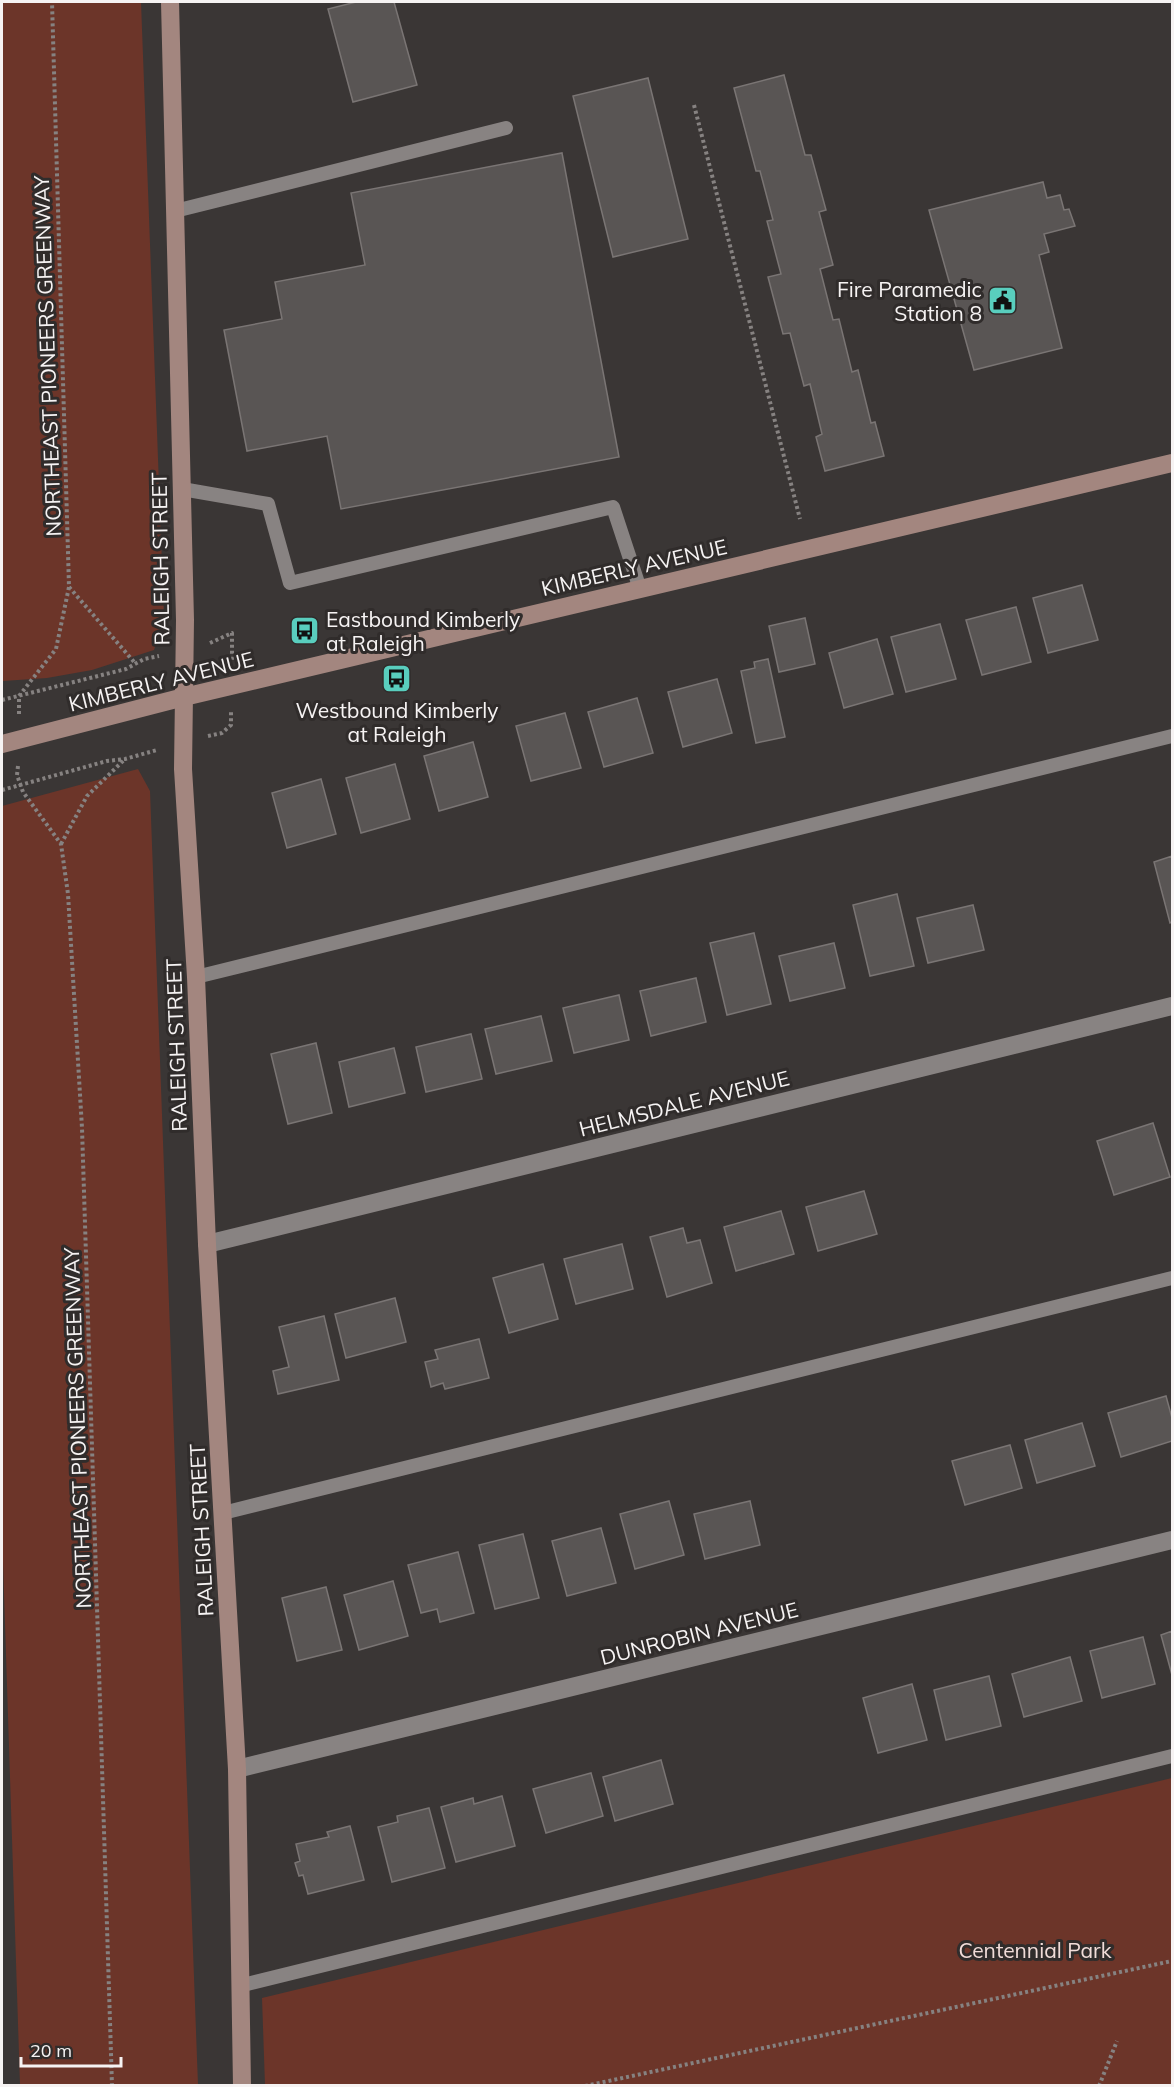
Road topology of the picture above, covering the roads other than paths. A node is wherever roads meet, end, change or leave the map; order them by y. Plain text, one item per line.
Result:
1 (170, 2) edge
2 (506, 128) dead end
3 (175, 211) junction
4 (1173, 462) edge
5 (182, 489) junction
6 (640, 589) junction
7 (184, 698) junction
8 (1173, 736) edge
9 (2, 744) edge
10 (196, 977) junction
11 (1173, 1006) edge
12 (207, 1244) junction
13 (1173, 1278) edge
14 (223, 1513) junction
15 (1173, 1540) edge
16 (1173, 1756) edge
17 (237, 1769) junction
18 (239, 1986) junction
19 (242, 2085) edge

1 - 3 street, RALEIGH STREET
2 - 3 lane
3 - 5 street, RALEIGH STREET
4 - 6 street, KIMBERLY AVENUE
5 - 6 lane
5 - 7 street, RALEIGH STREET
6 - 7 street, KIMBERLY AVENUE
7 - 9 street, KIMBERLY AVENUE
7 - 10 street, RALEIGH STREET
8 - 10 lane
10 - 12 street, RALEIGH STREET
11 - 12 street, HELMSDALE AVENUE
12 - 14 street, RALEIGH STREET
13 - 14 lane
14 - 17 street, RALEIGH STREET
15 - 17 street, DUNROBIN AVENUE
16 - 18 lane
17 - 18 street, RALEIGH STREET
18 - 19 street, RALEIGH STREET

